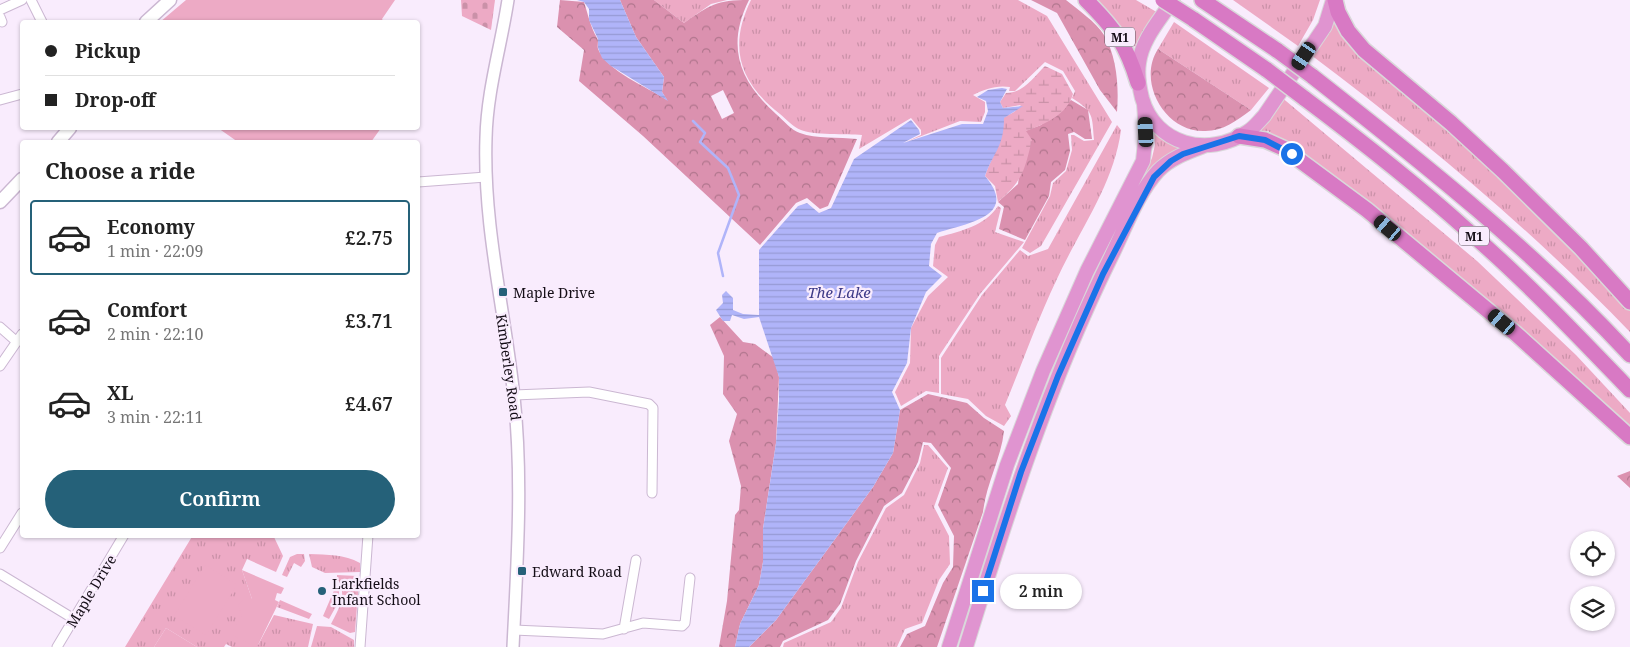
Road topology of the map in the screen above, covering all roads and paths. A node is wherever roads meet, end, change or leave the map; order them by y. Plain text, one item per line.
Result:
1 (22, 0) edge
2 (31, 0) edge
3 (170, 0) edge
4 (508, 0) edge
5 (1086, 0) edge
6 (1163, 0) edge
7 (1173, 0) edge
8 (1334, 0) edge
9 (1343, 0) edge
10 (1203, 1) edge
11 (0, 10) edge
12 (41, 20) edge
13 (148, 20) edge
14 (1386, 68) junction
15 (1138, 83) junction
16 (20, 95) edge
17 (0, 100) edge
18 (1144, 104) junction
19 (68, 130) edge
20 (1239, 136) junction
21 (60, 140) edge
22 (1204, 146) junction
23 (486, 177) junction
24 (20, 181) edge
25 (420, 182) edge
26 (0, 202) edge
27 (1630, 302) edge
28 (0, 327) edge
29 (20, 338) edge
30 (1630, 355) edge
31 (0, 366) edge
32 (1630, 390) edge
33 (514, 395) junction
34 (1630, 437) edge
35 (652, 493) dead end
36 (20, 516) edge
37 (122, 538) edge
38 (368, 538) edge
39 (0, 548) edge
40 (636, 560) dead end
41 (0, 574) edge
42 (690, 578) dead end
43 (74, 619) junction
44 (514, 630) junction
45 (624, 630) junction
46 (57, 647) edge
47 (360, 647) edge
48 (513, 647) edge
49 (949, 647) edge
50 (966, 647) edge

1 - 11 street
2 - 12 street
3 - 13 main road
4 - 23 street, Kimberley Road
5 - 15 highway, M1
6 - 32 highway, M1, bridge
7 - 15 highway
8 - 14 highway
8 - 20 highway
9 - 14 highway
10 - 30 highway, M1, bridge
14 - 27 highway
15 - 18 highway
16 - 17 street
18 - 22 highway
18 - 49 highway
19 - 21 main road
20 - 22 highway
20 - 34 highway
22 - 50 highway
23 - 25 street
23 - 33 street, Kimberley Road
24 - 26 main road
28 - 29 street
29 - 31 street
33 - 35 street
33 - 44 street, Kimberley Road
36 - 39 street
37 - 43 street, Maple Drive
38 - 47 street
40 - 45 street
41 - 43 street
42 - 45 street
43 - 46 street, Maple Drive
44 - 45 street
44 - 48 street, Kimberley Road

